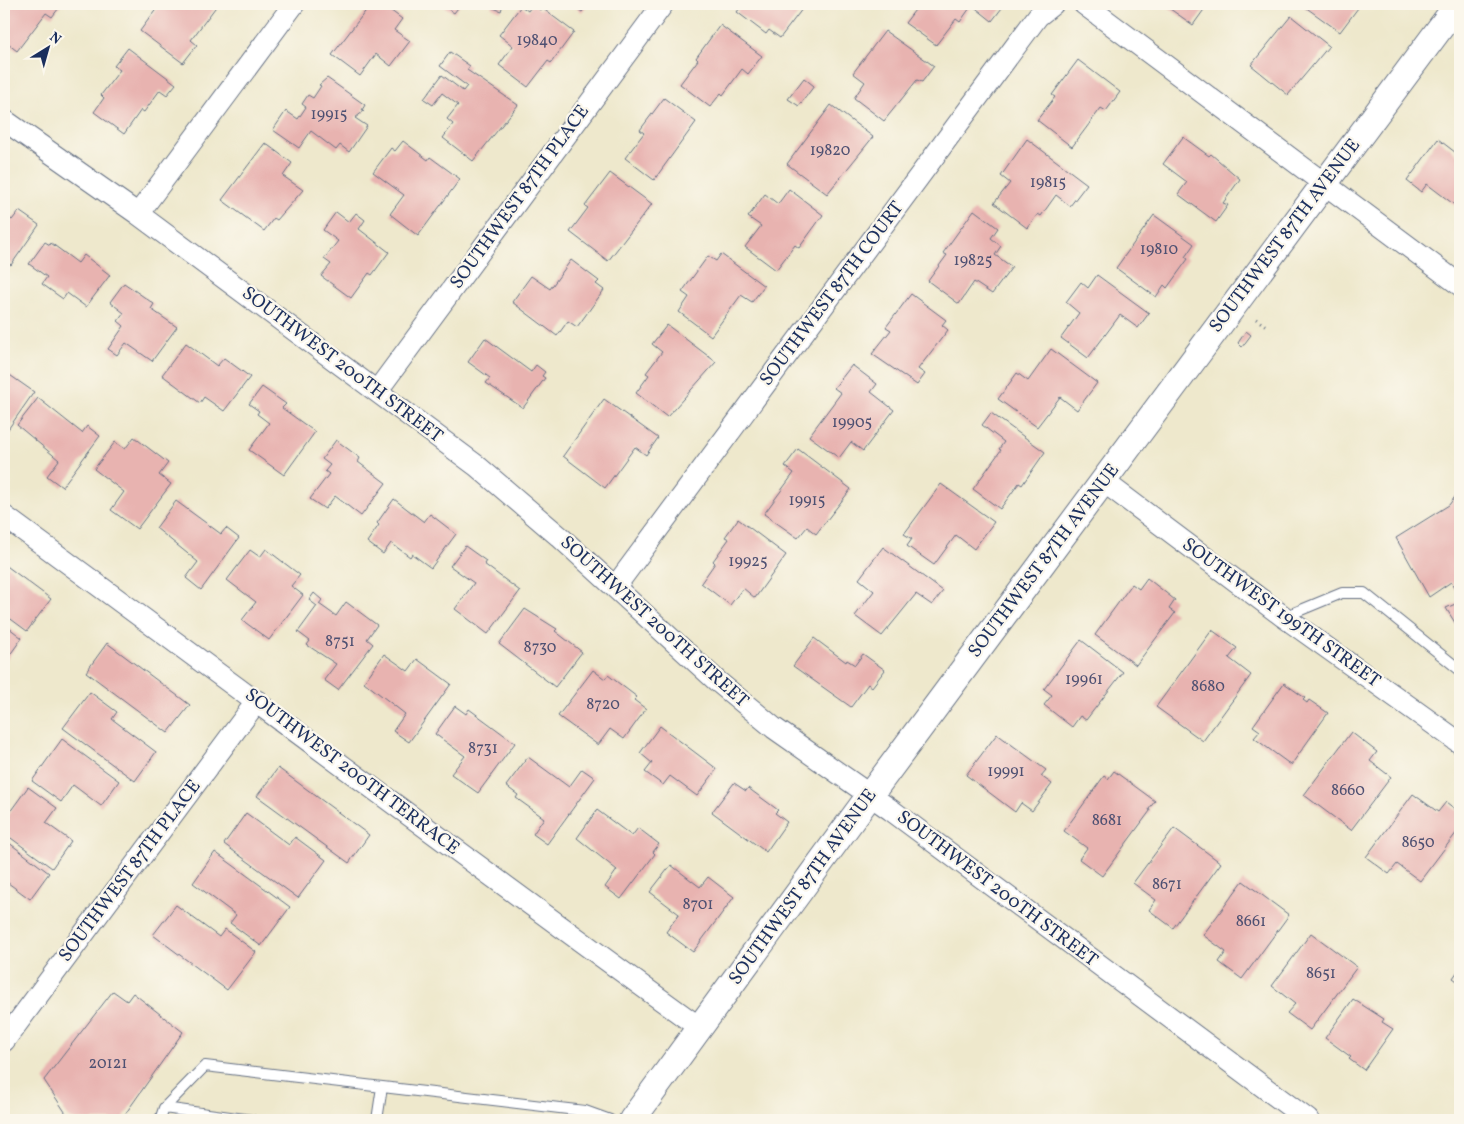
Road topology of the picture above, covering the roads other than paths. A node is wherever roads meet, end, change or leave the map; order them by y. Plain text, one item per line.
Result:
1 (294, 4) edge
2 (663, 4) edge
3 (1053, 4) edge
4 (1084, 4) edge
5 (1458, 4) edge
6 (4, 120) edge
7 (1324, 183) junction
8 (138, 214) junction
9 (1460, 285) edge
10 (377, 391) junction
11 (1104, 481) junction
12 (4, 516) edge
13 (615, 587) junction
14 (1284, 617) junction
15 (1460, 670) edge
16 (257, 700) junction
17 (1460, 743) edge
18 (870, 795) junction
19 (700, 1028) junction
20 (4, 1041) edge
21 (382, 1087) junction
22 (164, 1108) junction
23 (160, 1120) edge
24 (252, 1120) edge
25 (377, 1120) edge
26 (610, 1120) edge
27 (632, 1120) edge
28 (1308, 1120) edge

1 - 8 street
2 - 10 street, SOUTHWEST 87TH PLACE
3 - 13 street, SOUTHWEST 87TH COURT
4 - 7 street
5 - 7 street, SOUTHWEST 87TH AVENUE
6 - 8 street, SOUTHWEST 200TH STREET
7 - 9 street
7 - 11 street, SOUTHWEST 87TH AVENUE
8 - 10 street, SOUTHWEST 200TH STREET
10 - 13 street, SOUTHWEST 200TH STREET
11 - 14 street, SOUTHWEST 199TH STREET
11 - 18 street, SOUTHWEST 87TH AVENUE
12 - 16 street, SOUTHWEST 200TH TERRACE
13 - 18 street, SOUTHWEST 200TH STREET
14 - 15 lane
14 - 17 street, SOUTHWEST 199TH STREET
16 - 19 street, SOUTHWEST 200TH TERRACE
16 - 20 street, SOUTHWEST 87TH PLACE
18 - 19 street, SOUTHWEST 87TH AVENUE
18 - 28 street, SOUTHWEST 200TH STREET
19 - 27 street, SOUTHWEST 87TH AVENUE
21 - 22 lane
21 - 25 lane
21 - 26 lane
22 - 23 lane
22 - 24 lane

